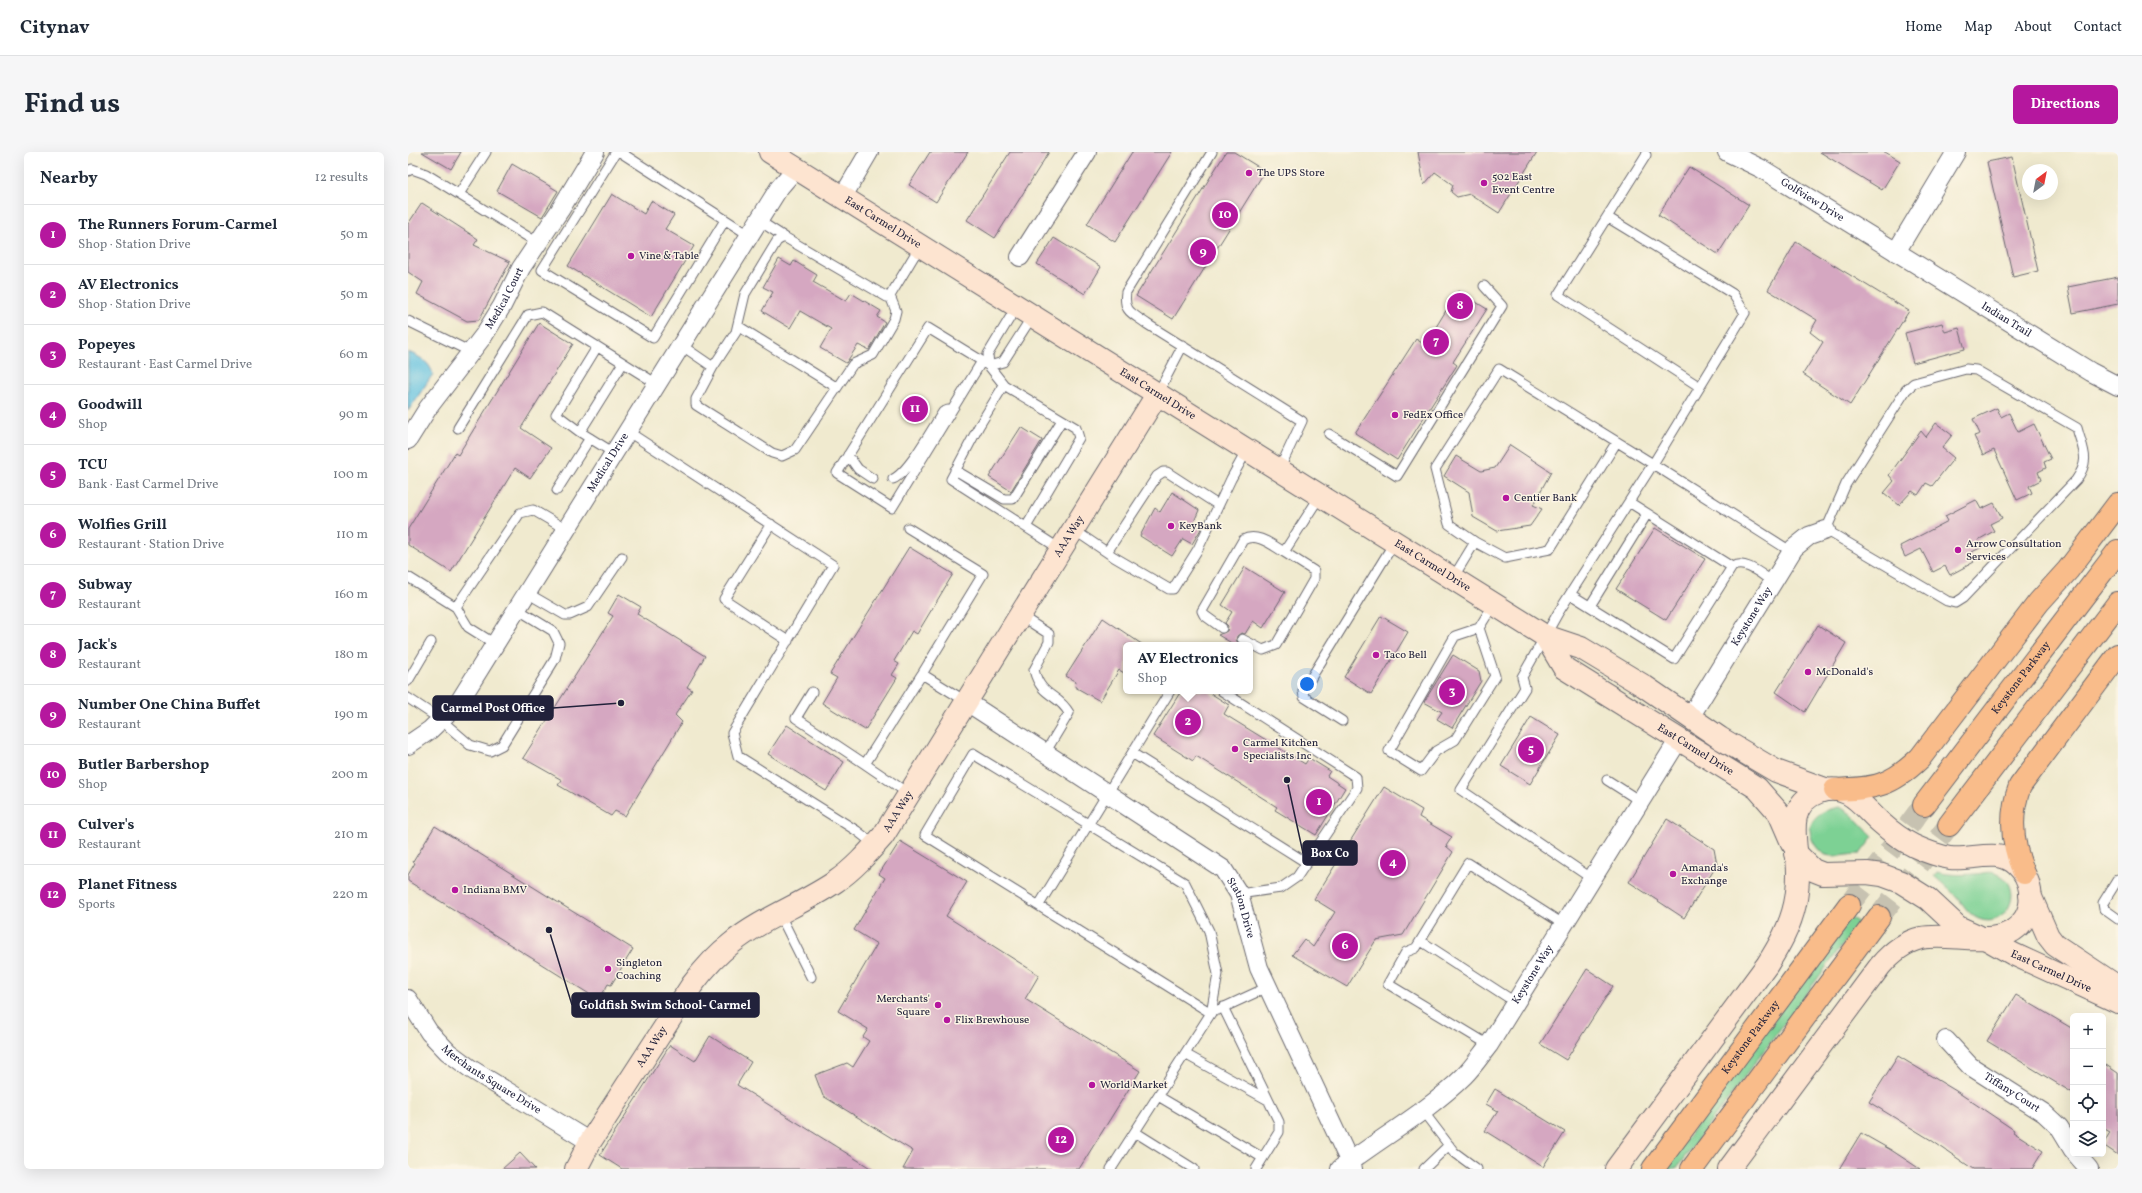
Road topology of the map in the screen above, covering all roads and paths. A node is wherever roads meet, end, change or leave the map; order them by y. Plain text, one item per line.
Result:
1 (486, 152) edge
2 (595, 152) edge
3 (616, 152) edge
4 (620, 152) edge
5 (770, 152) edge
6 (869, 152) edge
7 (1087, 152) edge
8 (1212, 152) edge
9 (1727, 152) edge
10 (1956, 152) edge
11 (1646, 155) dead end
12 (796, 168) junction
13 (408, 171) edge
14 (459, 194) junction
15 (842, 198) junction
16 (1607, 217) junction
17 (725, 220) junction
18 (754, 228) junction
19 (786, 238) junction
20 (538, 243) junction
21 (920, 246) junction
22 (1896, 252) junction
23 (1020, 257) dead end
24 (1484, 286) dead end
25 (890, 296) junction
26 (1025, 310) junction
27 (408, 321) edge
28 (738, 326) junction
29 (681, 345) junction
30 (1183, 345) junction
31 (598, 347) junction
32 (471, 352) junction
33 (623, 363) junction
34 (986, 363) junction
35 (713, 367) junction
36 (657, 384) junction
37 (1004, 385) junction
38 (2118, 386) edge
39 (836, 387) junction
40 (1700, 387) junction
41 (1158, 394) junction
42 (954, 407) junction
43 (1062, 420) junction
44 (458, 428) dead end
45 (627, 431) junction
46 (580, 432) junction
47 (1328, 434) dead end
48 (590, 438) junction
49 (408, 440) edge
50 (1616, 443) junction
51 (1247, 450) junction
52 (614, 453) junction
53 (848, 455) junction
54 (1653, 464) junction
55 (955, 470) junction
56 (1279, 470) junction
57 (873, 479) dead end
58 (892, 480) dead end
59 (558, 490) dead end
60 (1320, 496) junction
61 (1629, 502) junction
62 (2118, 504) edge
63 (1218, 505) junction
64 (1647, 514) junction
65 (771, 524) junction
66 (1026, 527) junction
67 (908, 528) dead end
68 (567, 530) junction
69 (1074, 530) junction
70 (1826, 530) junction
71 (1475, 542) junction
72 (1394, 543) junction
73 (1062, 550) junction
74 (2118, 551) edge
75 (1284, 552) junction
76 (1792, 552) junction
77 (1110, 555) junction
78 (622, 557) dead end
79 (1732, 567) junction
80 (408, 577) edge
81 (1452, 579) junction
82 (1773, 582) junction
83 (527, 593) junction
84 (1570, 594) junction
85 (2118, 604) edge
86 (1493, 605) junction
87 (1590, 606) junction
88 (456, 607) junction
89 (517, 609) junction
90 (1021, 616) junction
91 (1222, 628) dead end
92 (1479, 628) junction
93 (1544, 636) junction
94 (1242, 639) dead end
95 (788, 641) junction
96 (431, 642) dead end
97 (1248, 642) edge
98 (495, 644) junction
99 (1253, 645) edge
100 (2118, 655) edge
101 (922, 674) junction
102 (408, 681) edge
103 (812, 692) dead end
104 (1168, 694) edge
105 (1227, 694) edge
106 (408, 698) edge
107 (967, 702) junction
108 (1690, 718) junction
109 (440, 720) junction
110 (1342, 721) dead end
111 (1679, 739) junction
112 (408, 745) edge
113 (1045, 753) junction
114 (1132, 753) junction
115 (865, 764) junction
116 (1607, 780) dead end
117 (1832, 790) junction
118 (1108, 794) junction
119 (910, 795) junction
120 (1640, 802) junction
121 (1924, 805) tunnel mouth
122 (1089, 825) junction
123 (1949, 825) tunnel mouth
124 (875, 845) junction
125 (1795, 851) junction
126 (1307, 863) junction
127 (2024, 873) junction
128 (1591, 878) junction
129 (2118, 879) edge
130 (1239, 894) junction
131 (2030, 895) junction
132 (1039, 905) junction
133 (1849, 905) tunnel mouth
134 (779, 913) junction
135 (1879, 916) tunnel mouth
136 (2118, 919) edge
137 (1563, 924) junction
138 (1984, 938) junction
139 (1421, 941) junction
140 (811, 977) dead end
141 (1268, 987) junction
142 (2118, 987) edge
143 (408, 999) edge
144 (1515, 1002) junction
145 (2118, 1002) edge
146 (1223, 1008) junction
147 (1211, 1013) junction
148 (414, 1018) edge
149 (1946, 1040) dead end
150 (1489, 1045) junction
151 (1185, 1054) junction
152 (1158, 1096) junction
153 (1268, 1100) junction
154 (1422, 1110) junction
155 (1135, 1132) junction
156 (590, 1142) junction
157 (1449, 1145) junction
158 (2070, 1145) edge
159 (2079, 1157) edge
160 (1263, 1158) junction
161 (1348, 1167) edge
162 (576, 1169) edge
163 (1112, 1169) edge
164 (1194, 1169) edge
165 (1256, 1169) edge
166 (1424, 1169) edge
167 (1477, 1169) edge
168 (1616, 1169) edge
169 (1653, 1169) edge
170 (1692, 1169) edge
171 (1729, 1169) edge
172 (2089, 1169) edge

1 - 14 lane
2 - 20 street, Medical Court
3 - 17 lane
4 - 17 lane
5 - 12 street, East Carmel Drive
6 - 15 street
7 - 23 street
8 - 30 lane
9 - 22 street, Golfview Drive
10 - 22 street
11 - 16 lane
12 - 15 street, East Carmel Drive
12 - 18 street, Medical Drive
13 - 14 lane
14 - 20 lane
15 - 21 street, East Carmel Drive
16 - 40 lane
16 - 40 lane
17 - 18 lane
18 - 19 lane
18 - 29 street, Medical Drive
19 - 25 lane
19 - 28 lane
20 - 32 street, Medical Court
21 - 25 lane
21 - 26 street, East Carmel Drive
22 - 38 street, Indian Trail
24 - 47 lane
25 - 39 lane
26 - 34 lane
26 - 34 lane
26 - 41 street, East Carmel Drive
27 - 32 lane
28 - 35 lane
28 - 39 lane
29 - 35 lane
29 - 36 street, Medical Drive
30 - 41 lane
30 - 56 lane
31 - 33 lane
31 - 44 lane
31 - 46 lane
32 - 49 street, Medical Court
33 - 36 lane
33 - 46 lane
34 - 37 lane
34 - 42 lane
34 - 53 lane
35 - 39 lane
36 - 45 street, Medical Drive
37 - 43 lane
37 - 55 lane
40 - 54 lane
41 - 51 street, East Carmel Drive
41 - 69 street, AAA Way
42 - 53 lane
42 - 58 lane
43 - 55 lane
43 - 66 lane
45 - 52 street, Medical Drive
45 - 65 lane
46 - 48 lane
48 - 52 lane
48 - 59 lane
50 - 54 lane
50 - 71 lane
50 - 71 lane
51 - 56 street, East Carmel Drive
51 - 63 lane
52 - 68 street, Medical Drive
53 - 57 lane
54 - 61 lane
54 - 76 lane
55 - 66 lane
56 - 60 street, East Carmel Drive
60 - 72 street, East Carmel Drive
60 - 75 lane
61 - 64 lane
61 - 84 lane
62 - 117 highway
63 - 77 lane
63 - 77 lane
64 - 79 lane
64 - 87 lane
65 - 95 lane
65 - 95 lane
66 - 73 lane
67 - 101 lane
68 - 83 street, Medical Drive
68 - 88 lane
69 - 73 street, AAA Way
69 - 77 lane
70 - 70 lane
70 - 76 street, Keystone Way
71 - 81 lane
72 - 81 street, East Carmel Drive
72 - 110 lane
73 - 90 street, AAA Way
74 - 121 highway, Keystone Parkway
75 - 91 lane
75 - 99 lane
76 - 82 street, Keystone Way
78 - 83 lane
79 - 82 lane
79 - 87 lane
80 - 88 lane
81 - 86 street, East Carmel Drive
82 - 108 street, Keystone Way
83 - 89 street, Medical Drive
84 - 87 lane
84 - 93 lane
85 - 123 highway
86 - 92 lane
86 - 93 street, East Carmel Drive
88 - 98 lane
89 - 98 street, Medical Drive
89 - 109 lane
90 - 107 street, AAA Way
90 - 113 lane
92 - 92 lane
93 - 108 street, East Carmel Drive
93 - 111 street, East Carmel Drive
93 - 128 lane
94 - 97 lane
95 - 124 lane
96 - 102 lane
98 - 109 street, Medical Drive
100 - 127 highway
101 - 107 lane
101 - 115 lane
103 - 115 lane
104 - 114 lane
105 - 126 lane
106 - 109 lane
107 - 113 street, Station Drive
107 - 119 street, AAA Way
108 - 117 street, East Carmel Drive
109 - 112 street, Medical Drive
111 - 120 street, Keystone Way
111 - 125 street, East Carmel Drive
113 - 118 street, Station Drive
114 - 118 lane
114 - 126 lane
115 - 119 lane
116 - 120 lane
117 - 125 street
117 - 127 street, East Carmel Drive
118 - 122 lane
118 - 130 street, Station Drive
119 - 124 street, AAA Way
120 - 128 street, Keystone Way
122 - 132 lane
122 - 132 lane
122 - 147 lane
124 - 134 street, AAA Way
125 - 138 street, East Carmel Drive
125 - 168 street
126 - 130 lane
127 - 131 street, East Carmel Drive
128 - 137 street, Keystone Way
129 - 136 lane
130 - 141 street, Station Drive
131 - 138 street
131 - 142 street, East Carmel Drive
132 - 147 lane
133 - 169 highway, Keystone Parkway
134 - 140 lane
134 - 156 street, AAA Way
135 - 170 highway
137 - 139 lane
137 - 144 street, Keystone Way
138 - 145 street, East Carmel Drive
138 - 171 street
139 - 144 lane
139 - 150 lane
141 - 146 lane
141 - 161 street, Station Drive
143 - 148 street, Merchants Square Drive
144 - 150 street, Keystone Way
146 - 147 lane
146 - 153 lane
147 - 151 lane
148 - 156 street, Merchants Square Drive
149 - 158 street, Tiffany Court
150 - 154 street, Keystone Way
151 - 152 lane
151 - 153 lane
152 - 155 lane
152 - 160 lane
153 - 160 lane
154 - 157 lane
154 - 161 street, Keystone Way
155 - 163 lane
155 - 164 lane
156 - 162 street, AAA Way
157 - 166 lane
157 - 167 lane
159 - 172 street
160 - 165 lane

